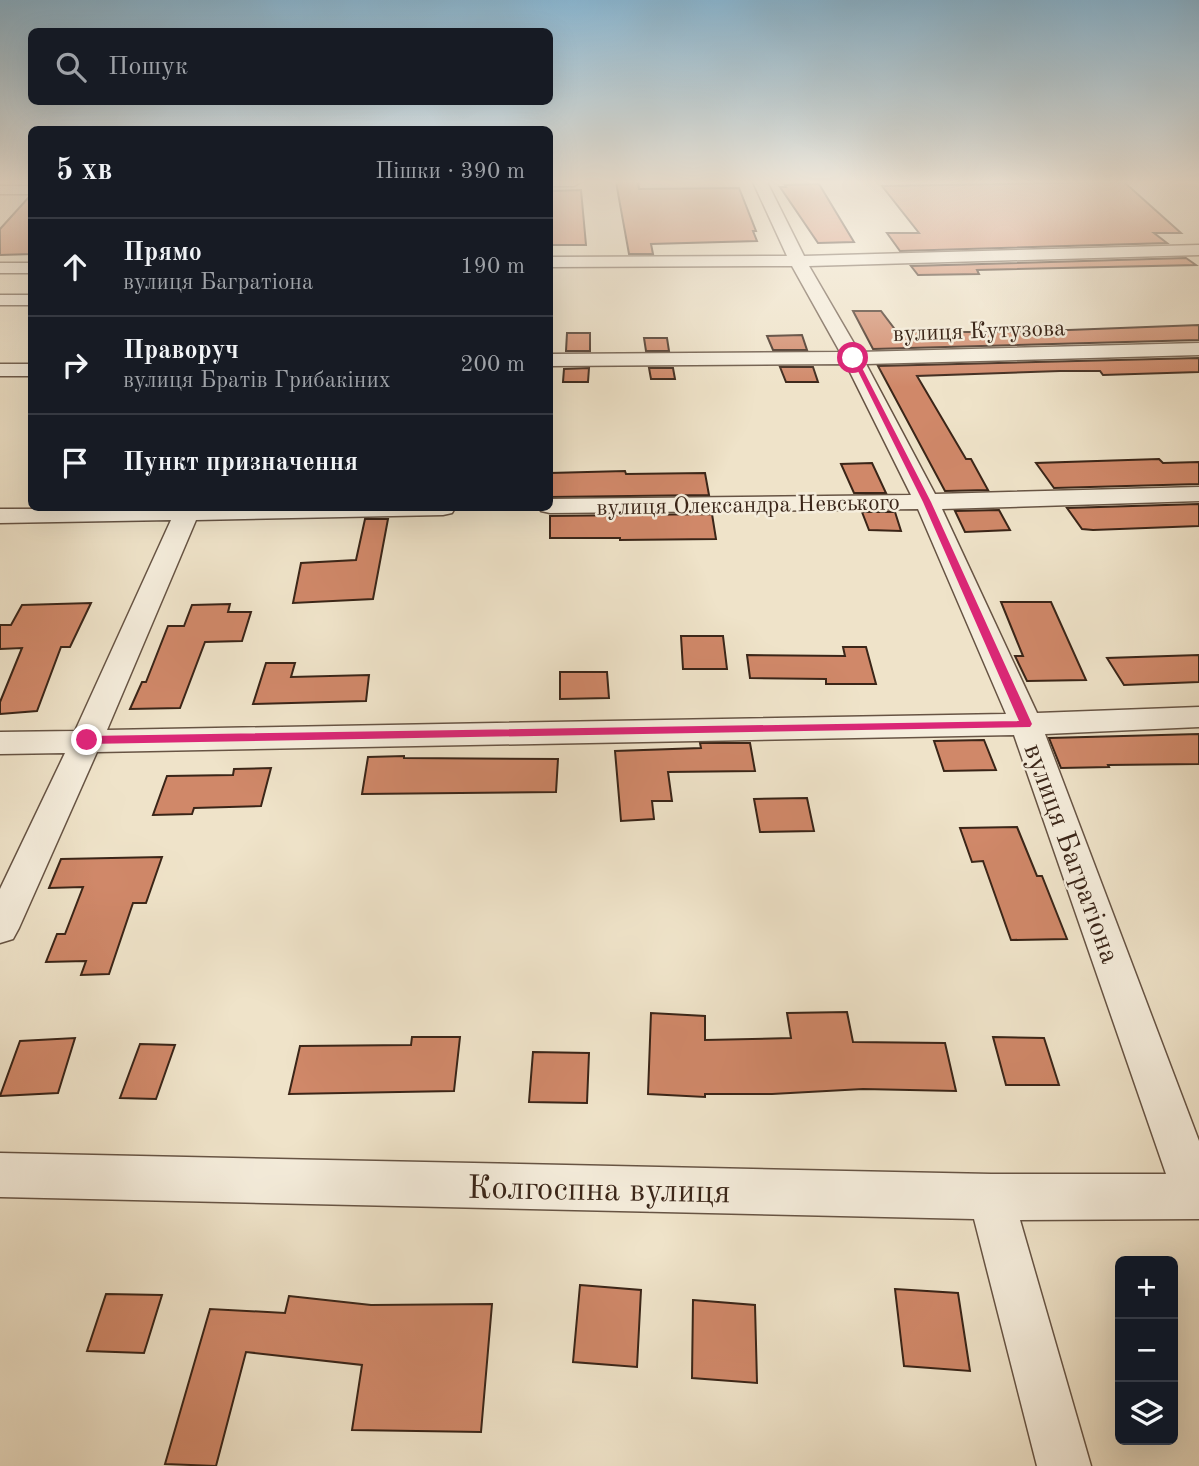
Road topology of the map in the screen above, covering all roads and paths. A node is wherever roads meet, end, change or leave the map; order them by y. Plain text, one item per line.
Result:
1 (792, 250) edge
2 (1184, 250) edge
3 (797, 261) junction
4 (553, 262) edge
5 (0, 268) edge
6 (28, 268) edge
7 (0, 300) edge
8 (28, 300) edge
9 (1199, 349) edge
10 (853, 358) junction
11 (553, 360) edge
12 (0, 370) edge
13 (28, 370) edge
14 (1199, 494) edge
15 (927, 502) junction
16 (553, 506) edge
17 (134, 511) edge
18 (187, 511) edge
19 (0, 516) edge
20 (1199, 717) edge
21 (1026, 724) junction
22 (87, 740) junction
23 (0, 743) edge
24 (0, 928) edge
25 (0, 1175) edge
26 (1198, 1196) edge
27 (991, 1197) junction
28 (1064, 1466) edge

1 - 3 street, вулиця Багратіона
2 - 3 street
3 - 4 street
3 - 10 street, вулиця Багратіона
5 - 6 street
7 - 8 street
9 - 10 street, вулиця Кутузова
10 - 11 street, вулиця Кутузова
10 - 15 street, вулиця Багратіона
12 - 13 street
14 - 15 street, вулиця Олександра Невського
15 - 16 street, вулиця Олександра Невського
15 - 21 street, вулиця Багратіона
17 - 19 street
18 - 22 street
20 - 21 street
21 - 22 street
21 - 26 street, вулиця Багратіона
22 - 23 street
22 - 24 street
25 - 27 street, Колгоспна вулиця
26 - 27 street, Колгоспна вулиця
27 - 28 street

